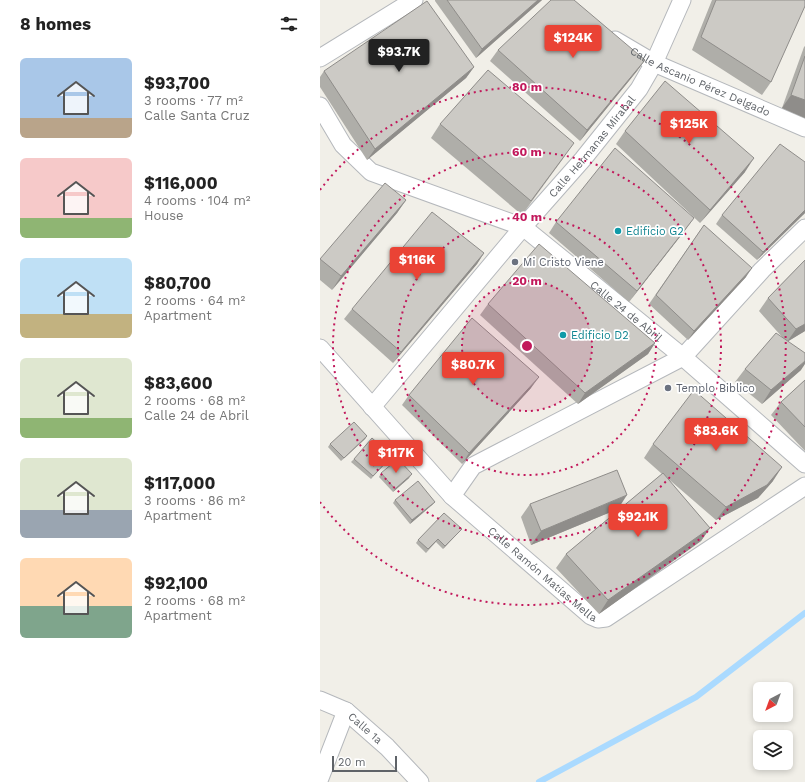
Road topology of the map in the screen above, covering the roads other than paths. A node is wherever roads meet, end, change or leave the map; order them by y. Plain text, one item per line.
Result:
1 (414, 0) edge
2 (682, 0) edge
3 (601, 30) edge
4 (320, 58) edge
5 (654, 63) junction
6 (320, 106) edge
7 (805, 128) edge
8 (523, 226) junction
9 (805, 228) edge
10 (320, 348) edge
11 (683, 357) junction
12 (372, 407) junction
13 (805, 464) edge
14 (805, 486) edge
15 (452, 496) junction
16 (320, 700) edge
17 (346, 711) junction
18 (320, 778) edge
19 (420, 782) edge

1 - 4 street
2 - 5 street, Calle Hermanas Mirabal
3 - 5 street, Calle Ascanio Pérez Delgado
5 - 7 street, Calle Ascanio Pérez Delgado
5 - 8 street, Calle Hermanas Mirabal
6 - 8 street, Calle 24 de Abril
8 - 11 street, Calle 24 de Abril
8 - 12 street, Calle Hermanas Mirabal
9 - 11 street
10 - 12 street, Calle Ramón Matías Mella
11 - 13 street, Calle 24 de Abril
11 - 15 street
12 - 15 street, Calle Ramón Matías Mella
14 - 15 street, Calle Ramón Matías Mella
16 - 17 street, Calle 1a
17 - 18 street
17 - 19 street, Calle 1a

